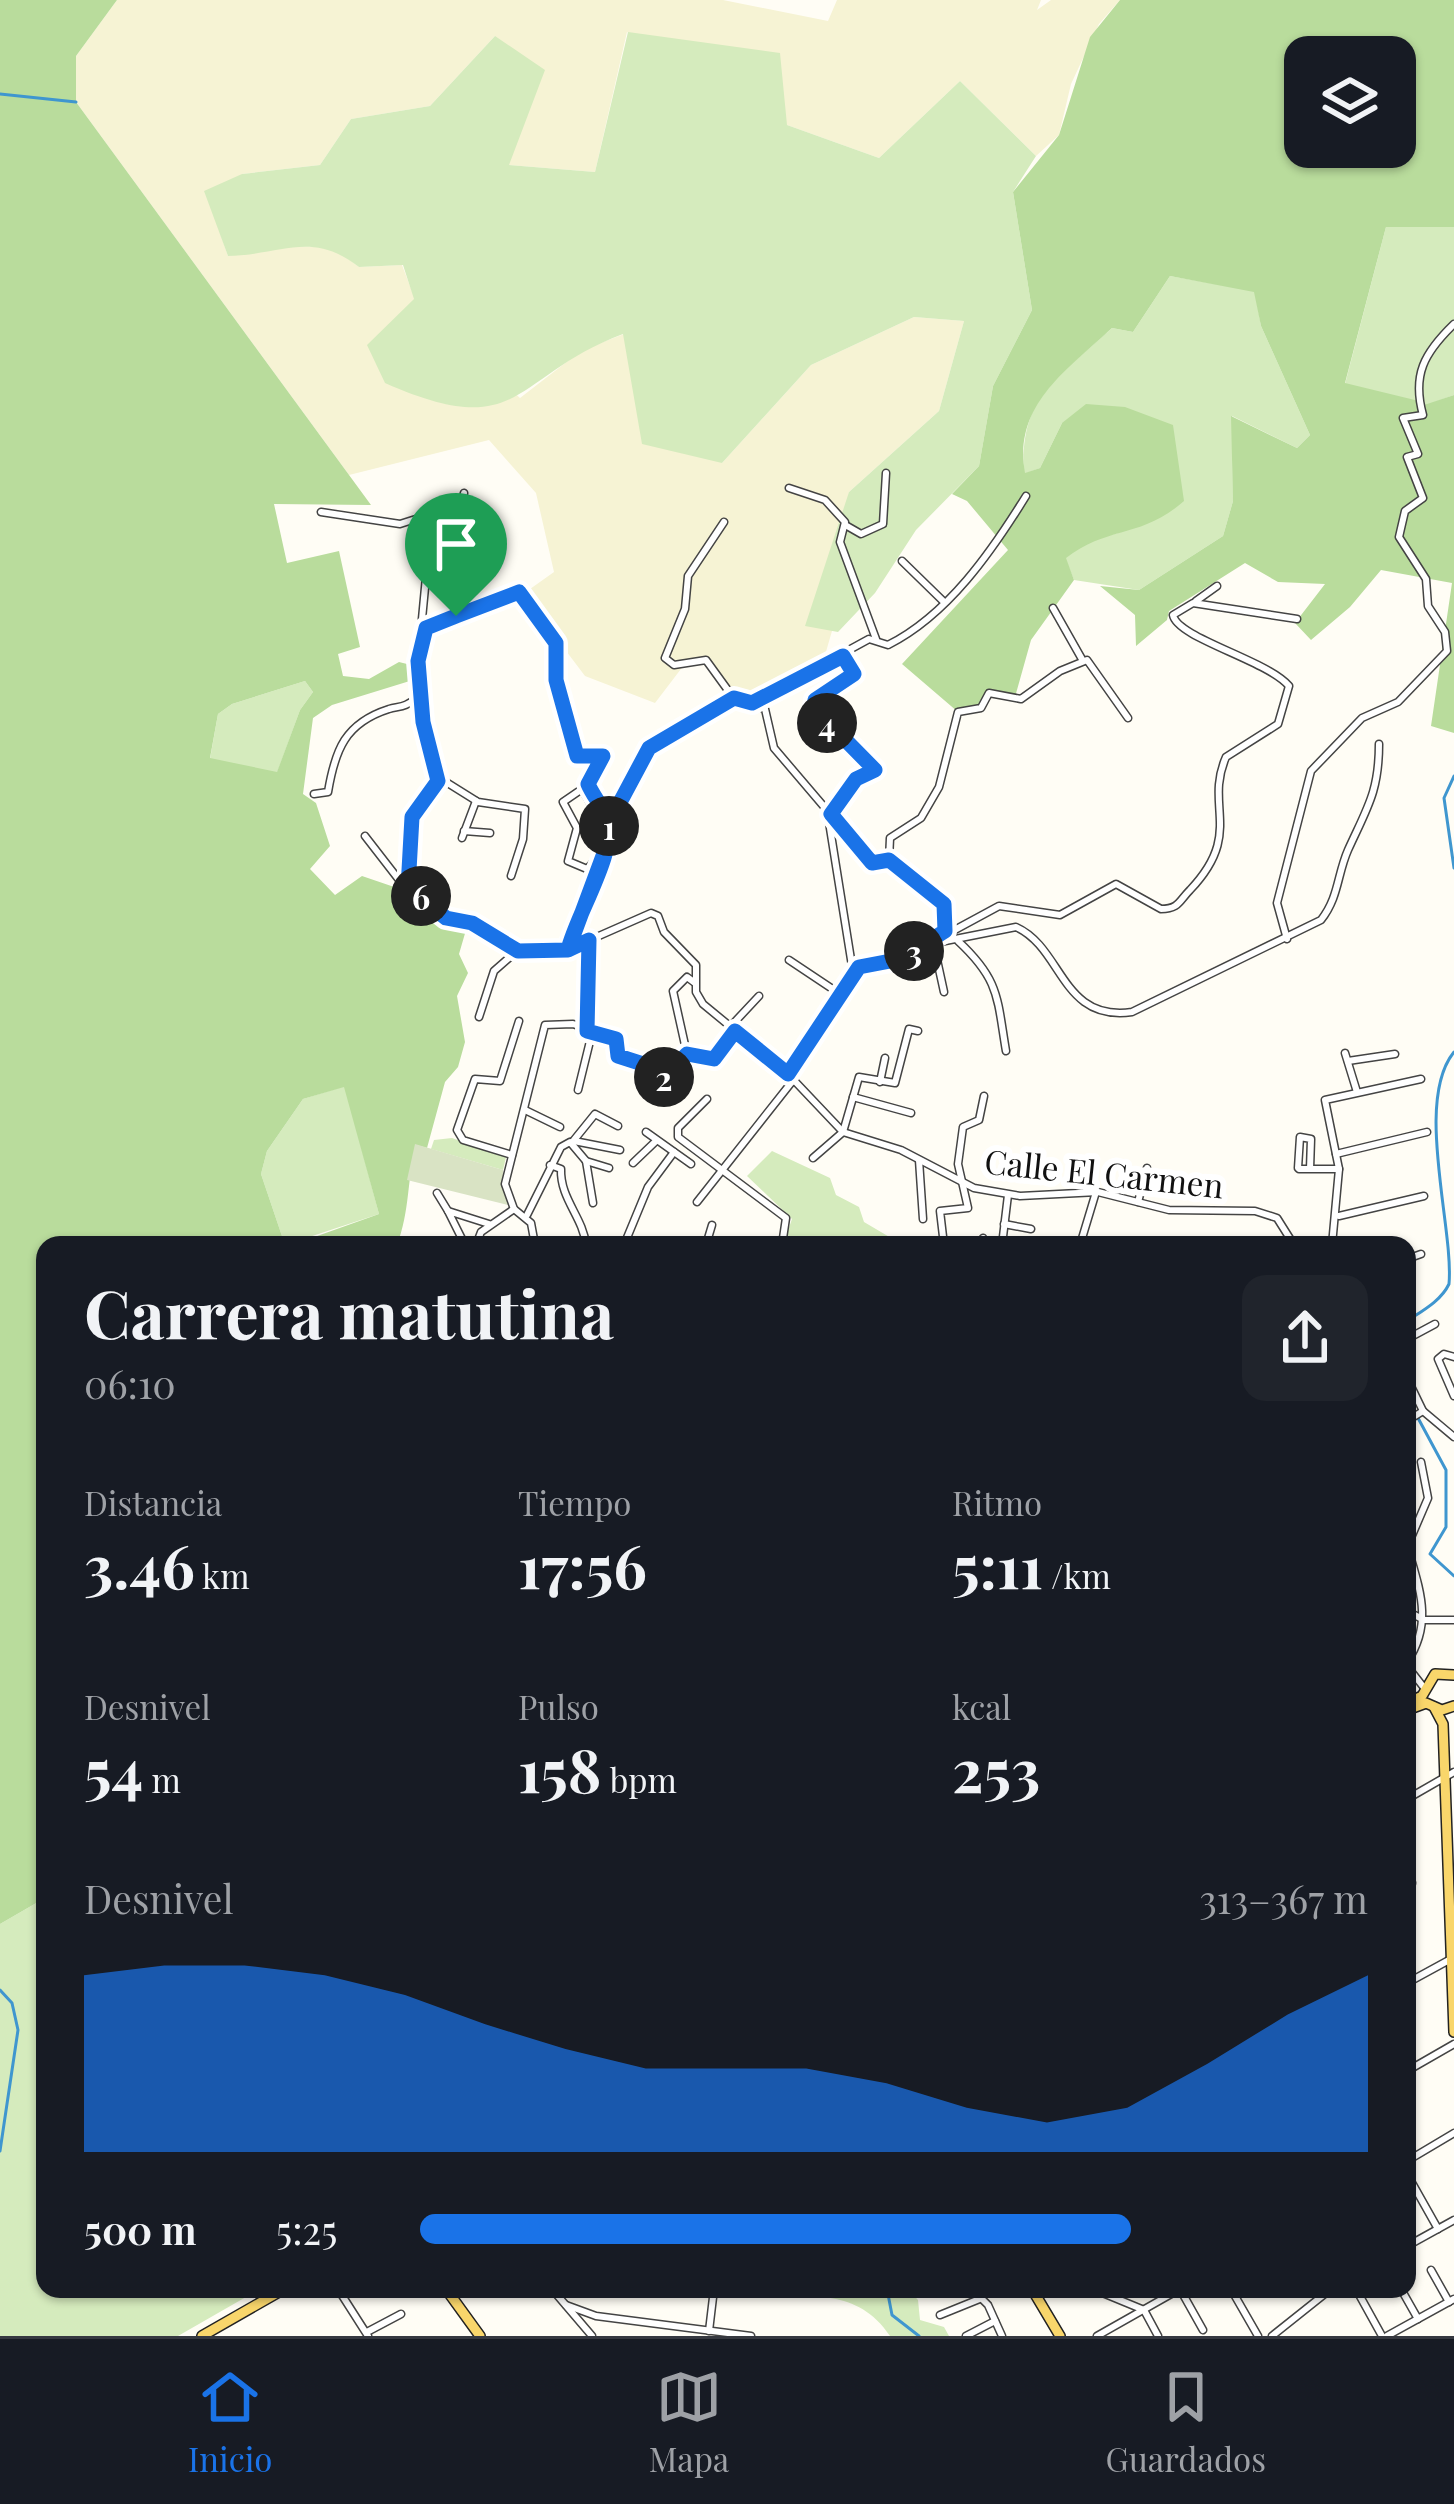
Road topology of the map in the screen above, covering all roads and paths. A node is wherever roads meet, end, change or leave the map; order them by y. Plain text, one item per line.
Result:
1 (1454, 324) edge
2 (886, 473) dead end
3 (790, 488) dead end
4 (464, 493) dead end
5 (1026, 496) dead end
6 (321, 512) dead end
7 (724, 522) dead end
8 (847, 526) junction
9 (902, 561) dead end
10 (943, 601) junction
11 (1193, 603) junction
12 (1215, 606) junction
13 (1053, 608) dead end
14 (456, 616) junction
15 (1297, 619) dead end
16 (426, 628) junction
17 (876, 639) junction
18 (843, 656) junction
19 (1083, 661) junction
20 (421, 674) junction
21 (734, 698) junction
22 (752, 703) junction
23 (1128, 718) dead end
24 (1379, 743) dead end
25 (438, 777) junction
26 (314, 794) dead end
27 (476, 801) junction
28 (831, 814) junction
29 (609, 823) junction
30 (490, 833) dead end
31 (365, 836) dead end
32 (604, 845) junction
33 (889, 860) junction
34 (511, 877) dead end
35 (408, 888) junction
36 (945, 931) junction
37 (1287, 939) junction
38 (589, 940) junction
39 (958, 941) junction
40 (931, 945) junction
41 (568, 950) junction
42 (517, 951) junction
43 (789, 959) dead end
44 (853, 972) junction
45 (694, 983) junction
46 (944, 992) dead end
47 (840, 994) junction
48 (759, 996) dead end
49 (588, 1016) junction
50 (479, 1017) dead end
51 (519, 1021) dead end
52 (573, 1024) junction
53 (733, 1029) junction
54 (918, 1031) dead end
55 (590, 1032) junction
56 (1006, 1051) dead end
57 (687, 1054) junction
58 (1395, 1054) dead end
59 (885, 1058) dead end
60 (790, 1078) junction
61 (1421, 1079) dead end
62 (660, 1081) junction
63 (880, 1082) junction
64 (578, 1090) dead end
65 (1357, 1092) junction
66 (670, 1096) dead end
67 (984, 1096) dead end
68 (854, 1097) junction
69 (707, 1099) dead end
70 (525, 1110) junction
71 (911, 1113) dead end
72 (618, 1126) dead end
73 (560, 1127) dead end
74 (646, 1132) dead end
75 (843, 1132) junction
76 (1427, 1132) dead end
77 (657, 1140) junction
78 (573, 1142) junction
79 (620, 1150) dead end
80 (674, 1152) junction
81 (1336, 1154) junction
82 (512, 1156) junction
83 (813, 1158) dead end
84 (919, 1160) junction
85 (586, 1161) junction
86 (633, 1163) dead end
87 (691, 1165) dead end
88 (550, 1166) junction
89 (609, 1168) dead end
90 (1147, 1168) dead end
91 (1339, 1168) junction
92 (1310, 1169) junction
93 (724, 1172) junction
94 (966, 1184) junction
95 (1096, 1192) junction
96 (437, 1193) dead end
97 (1008, 1195) junction
98 (1424, 1196) dead end
99 (697, 1202) dead end
100 (1138, 1202) junction
101 (593, 1203) dead end
102 (514, 1209) junction
103 (448, 1211) junction
104 (527, 1215) junction
105 (1339, 1216) junction
106 (923, 1219) dead end
107 (489, 1224) junction
108 (1004, 1224) junction
109 (712, 1225) dead end
110 (1030, 1229) dead end
111 (460, 1236) edge
112 (482, 1236) edge
113 (533, 1236) edge
114 (585, 1236) edge
115 (628, 1236) edge
116 (709, 1236) edge
117 (783, 1236) edge
118 (943, 1236) edge
119 (1003, 1236) edge
120 (1083, 1236) edge
121 (1289, 1236) edge
122 (1334, 1236) edge
123 (1421, 1254) dead end
124 (1416, 1255) edge
125 (1435, 1324) dead end
126 (1416, 1334) edge
127 (1454, 1357) edge
128 (1454, 1396) edge
129 (1416, 1401) edge
130 (1424, 1411) junction
131 (1416, 1414) edge
132 (1454, 1437) edge
133 (1421, 1462) dead end
134 (1416, 1525) edge
135 (1416, 1585) edge
136 (1416, 1616) edge
137 (1424, 1620) junction
138 (1454, 1620) edge
139 (1416, 1648) edge
140 (1416, 1673) joint
141 (1435, 1674) junction
142 (1454, 1676) edge
143 (1424, 1689) junction
144 (1416, 1697) edge
145 (1432, 1706) junction
146 (1416, 1707) edge
147 (1454, 1707) edge
148 (1449, 1775) edge
149 (1416, 1794) edge
150 (1453, 1867) edge
151 (1453, 1955) edge
152 (1416, 1976) edge
153 (1454, 2032) edge
154 (1454, 2044) edge
155 (1416, 2066) edge
156 (1454, 2133) edge
157 (1416, 2156) edge
158 (1416, 2190) edge
159 (1454, 2220) edge
160 (1438, 2229) junction
161 (1416, 2241) edge
162 (1431, 2270) dead end
163 (257, 2298) edge
164 (268, 2298) edge
165 (344, 2298) edge
166 (453, 2298) edge
167 (560, 2298) edge
168 (714, 2298) edge
169 (982, 2298) joint
170 (1034, 2298) edge
171 (1111, 2298) edge
172 (1165, 2298) edge
173 (1185, 2298) edge
174 (1237, 2298) edge
175 (1319, 2298) edge
176 (1361, 2298) edge
177 (1407, 2298) edge
178 (1452, 2301) edge
179 (1123, 2304) junction
180 (566, 2305) junction
181 (1144, 2310) junction
182 (400, 2314) dead end
183 (940, 2315) dead end
184 (596, 2316) junction
185 (1418, 2319) junction
186 (995, 2321) junction
187 (1121, 2323) junction
188 (1203, 2330) dead end
189 (590, 2333) edge
190 (712, 2333) edge
191 (367, 2334) edge
192 (192, 2336) edge
193 (202, 2336) edge
194 (480, 2336) edge
195 (751, 2336) edge
196 (966, 2336) edge
197 (1002, 2336) edge
198 (1056, 2336) edge
199 (1097, 2336) edge
200 (1158, 2336) edge
201 (1258, 2336) edge
202 (1272, 2336) edge
203 (1384, 2336) edge

1 - 37 street
2 - 8 street
3 - 8 street
4 - 14 street
5 - 10 street
6 - 16 street
7 - 21 street
8 - 17 street
9 - 10 street
10 - 17 street
11 - 12 street
11 - 12 street
11 - 36 street
12 - 15 street
13 - 19 street
14 - 16 street
14 - 29 street
16 - 20 street
17 - 18 street
18 - 22 street
18 - 28 street
19 - 23 street
19 - 33 street
20 - 25 street
20 - 26 street
21 - 22 street
21 - 29 street
22 - 28 street
24 - 37 street
25 - 27 street
25 - 35 street
27 - 30 street
27 - 34 street
28 - 33 street
28 - 44 street
29 - 32 street
31 - 35 street
32 - 32 street
32 - 41 street
33 - 36 street
35 - 42 street
36 - 40 street
37 - 39 street
38 - 41 street
38 - 45 street
38 - 49 street
39 - 40 street
39 - 56 street
40 - 44 street
40 - 46 street
41 - 42 street
42 - 50 street
43 - 47 street
44 - 47 street
45 - 53 street
45 - 57 street
47 - 60 street
48 - 53 street
49 - 52 street
49 - 55 street
51 - 82 street
52 - 55 street
52 - 70 street
53 - 57 street
53 - 60 street
54 - 63 street
55 - 62 street
55 - 64 street
57 - 62 street
58 - 65 street
59 - 63 street
60 - 75 street
60 - 93 street
61 - 65 street
62 - 66 street
63 - 68 street
65 - 81 street
67 - 94 street, Calle El Carmen
68 - 71 street
68 - 75 street
69 - 93 street
70 - 73 street
70 - 82 street
72 - 78 street
74 - 77 street
75 - 83 street
75 - 84 street, Calle El Carmen
76 - 81 street
77 - 80 street
77 - 86 street
78 - 79 street
78 - 85 street
78 - 88 street
80 - 87 street
80 - 115 street
81 - 91 street
82 - 102 street
84 - 94 street, Calle El Carmen
84 - 106 street
85 - 89 street
85 - 101 street
88 - 104 street
88 - 114 street
90 - 100 street
91 - 92 street
91 - 105 street
92 - 92 street
93 - 99 street
93 - 117 street
94 - 97 street, Calle El Carmen
94 - 118 street
95 - 97 street, Calle El Carmen
95 - 100 street, Calle El Carmen
95 - 120 street
96 - 103 street
97 - 108 street
98 - 105 street
100 - 121 street, Calle El Carmen
102 - 104 street
102 - 107 street
103 - 107 street
103 - 111 street
104 - 113 street
105 - 122 street
107 - 112 street
108 - 110 street
108 - 119 street
109 - 116 street
123 - 124 street
125 - 126 street
127 - 128 street
129 - 130 street
130 - 131 street
130 - 132 street
133 - 134 street
135 - 137 street
136 - 137 street
137 - 138 street
137 - 139 street
140 - 141 street
140 - 143 street
141 - 142 main road
141 - 143 main road
143 - 144 main road
143 - 145 main road
145 - 146 main road
145 - 147 main road
145 - 148 main road
147 - 148 main road
148 - 149 street
148 - 150 main road
148 - 151 main road
150 - 151 main road
151 - 152 street
151 - 153 main road
154 - 155 street
156 - 157 street
158 - 160 street
159 - 160 street
160 - 161 street
162 - 178 street
163 - 192 main road
164 - 193 main road
165 - 191 street
166 - 194 main road
167 - 180 street
168 - 190 street
169 - 183 street
169 - 186 street
170 - 198 main road
171 - 179 street
172 - 181 street
173 - 188 street
174 - 201 street
175 - 202 street
176 - 203 street
177 - 185 street
178 - 185 street
179 - 181 street
179 - 187 street
180 - 184 street
180 - 189 street
181 - 187 street
181 - 200 street
182 - 191 street
184 - 189 street
184 - 190 street
185 - 203 street
186 - 196 street
186 - 197 street
187 - 199 street
190 - 195 street

